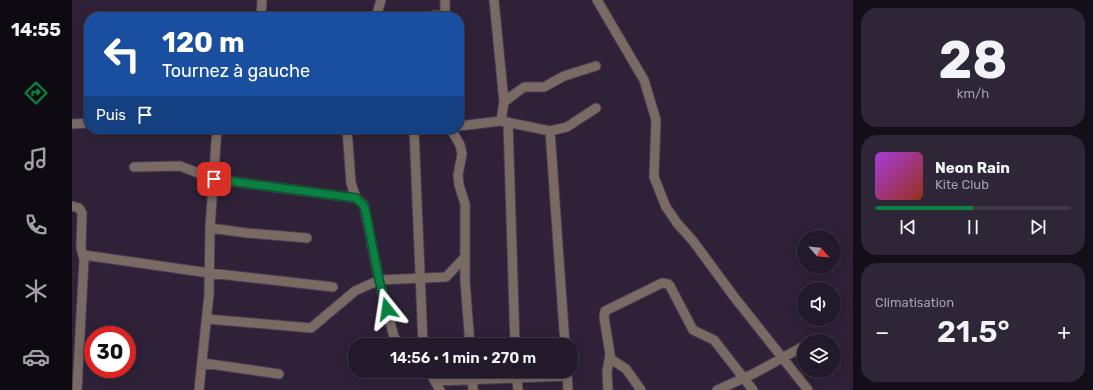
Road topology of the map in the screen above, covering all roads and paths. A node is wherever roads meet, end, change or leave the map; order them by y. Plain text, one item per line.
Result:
1 (262, 0) edge
2 (381, 0) edge
3 (445, 0) edge
4 (494, 0) edge
5 (597, 0) edge
6 (261, 12) edge
7 (377, 12) edge
8 (445, 12) edge
9 (596, 66) dead end
10 (504, 102) junction
11 (596, 108) dead end
12 (504, 122) junction
13 (84, 123) edge
14 (72, 124) edge
15 (464, 126) edge
16 (550, 131) junction
17 (217, 134) edge
18 (346, 134) edge
19 (414, 134) edge
20 (458, 134) edge
21 (134, 167) dead end
22 (214, 179) junction
23 (356, 198) junction
24 (72, 206) edge
25 (210, 228) junction
26 (307, 238) dead end
27 (79, 251) edge
28 (464, 258) junction
29 (209, 273) junction
30 (420, 277) junction
31 (379, 280) junction
32 (333, 287) dead end
33 (207, 319) junction
34 (396, 338) edge
35 (423, 338) edge
36 (470, 338) edge
37 (515, 338) edge
38 (565, 338) edge
39 (797, 350) edge
40 (782, 357) junction
41 (611, 359) junction
42 (203, 363) junction
43 (279, 374) dead end
44 (743, 377) junction
45 (433, 378) edge
46 (454, 378) edge
47 (472, 378) edge
48 (517, 378) edge
49 (567, 378) edge
50 (435, 381) junction
51 (77, 390) edge
52 (200, 390) edge
53 (440, 390) edge
54 (474, 390) edge
55 (518, 390) edge
56 (568, 390) edge
57 (608, 390) edge
58 (641, 390) edge
59 (717, 390) edge
60 (753, 390) edge
61 (808, 390) edge

1 - 6 street
2 - 7 street
3 - 8 street
4 - 10 street
5 - 40 street
9 - 10 street
10 - 12 street
11 - 16 street
12 - 15 street
12 - 16 street
12 - 37 street
13 - 14 street
16 - 38 street
17 - 22 street
18 - 23 street
19 - 30 street
20 - 28 street
21 - 22 street
22 - 23 street
22 - 25 street
23 - 31 street
24 - 27 street
25 - 26 street
25 - 29 street
27 - 29 street
27 - 51 street
28 - 30 street
28 - 36 street
29 - 32 street
29 - 33 street
30 - 31 street
30 - 35 street
31 - 33 street
31 - 34 street
33 - 42 street
39 - 40 street
40 - 44 street
40 - 61 street
41 - 44 street
41 - 57 street
41 - 58 street
42 - 43 street
42 - 52 street
44 - 59 street
44 - 60 street
45 - 50 street
46 - 50 street
47 - 54 street
48 - 55 street
49 - 56 street
50 - 53 street

